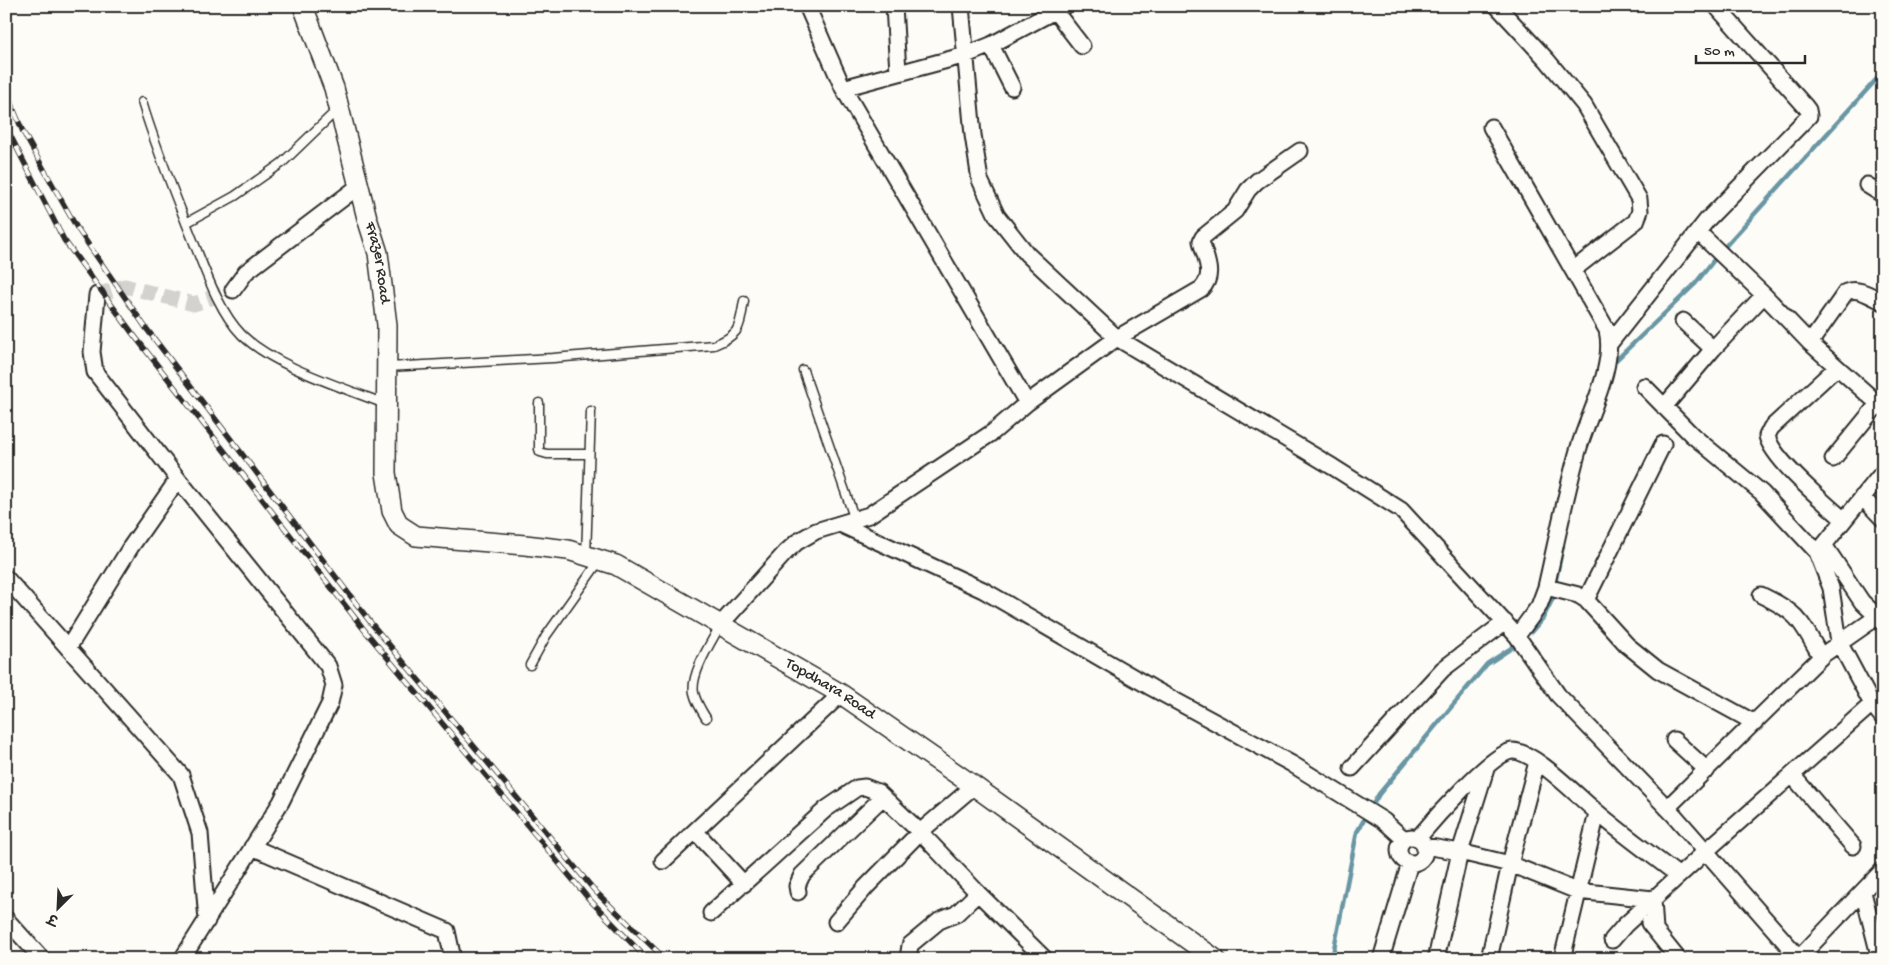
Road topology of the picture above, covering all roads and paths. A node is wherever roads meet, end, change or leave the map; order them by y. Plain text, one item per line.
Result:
1 (303, 6) edge
2 (807, 6) edge
3 (894, 6) edge
4 (961, 6) edge
5 (1497, 6) edge
6 (1716, 6) edge
7 (1060, 9) edge
8 (990, 44) junction
9 (1082, 46) dead end
10 (966, 55) junction
11 (898, 72) junction
12 (1012, 87) dead end
13 (843, 88) junction
14 (142, 102) dead end
15 (340, 108) junction
16 (1491, 127) dead end
17 (1300, 151) dead end
18 (1867, 185) dead end
19 (359, 186) junction
20 (1883, 195) edge
21 (186, 224) junction
22 (1698, 232) junction
23 (1573, 270) junction
24 (233, 290) tunnel mouth
25 (98, 294) dead end
26 (1764, 295) junction
27 (744, 300) dead end
28 (1883, 302) edge
29 (1683, 321) dead end
30 (1117, 338) junction
31 (1610, 343) junction
32 (1810, 344) junction
33 (1713, 349) junction
34 (387, 367) junction
35 (1836, 368) junction
36 (803, 370) dead end
37 (1644, 386) dead end
38 (539, 403) dead end
39 (1027, 403) junction
40 (387, 405) junction
41 (1880, 406) edge
42 (1664, 407) junction
43 (590, 411) dead end
44 (1663, 444) dead end
45 (589, 454) junction
46 (1833, 459) dead end
47 (1883, 472) edge
48 (178, 479) junction
49 (1862, 497) junction
50 (1883, 519) edge
51 (1844, 520) junction
52 (847, 522) junction
53 (399, 526) joint
54 (1820, 548) junction
55 (593, 558) junction
56 (6, 578) edge
57 (1546, 587) junction
58 (1761, 595) dead end
59 (1586, 600) junction
60 (1880, 620) edge
61 (1505, 622) junction
62 (721, 624) junction
63 (1517, 636) junction
64 (68, 648) junction
65 (1829, 650) junction
66 (530, 665) dead end
67 (841, 694) junction
68 (1872, 704) junction
69 (706, 718) dead end
70 (1883, 718) edge
71 (1754, 723) junction
72 (1674, 740) dead end
73 (1538, 762) junction
74 (1486, 767) junction
75 (1352, 768) dead end
76 (1707, 770) junction
77 (1792, 775) junction
78 (974, 786) junction
79 (883, 797) junction
80 (1667, 808) junction
81 (1597, 813) junction
82 (696, 832) junction
83 (920, 832) junction
84 (1416, 841) junction
85 (1853, 846) dead end
86 (252, 847) junction
87 (1460, 852) junction
88 (1706, 852) junction
89 (663, 862) dead end
90 (1410, 863) junction
91 (1510, 864) junction
92 (1883, 870) edge
93 (1680, 876) junction
94 (744, 884) junction
95 (1577, 891) junction
96 (798, 892) dead end
97 (1863, 892) junction
98 (978, 893) junction
99 (1653, 900) junction
100 (1640, 911) junction
101 (711, 913) dead end
102 (7, 921) edge
103 (207, 921) junction
104 (836, 922) dead end
105 (1655, 930) junction
106 (1612, 940) dead end
107 (187, 957) edge
108 (1038, 957) edge
109 (1800, 958) edge
110 (42, 959) edge
111 (453, 959) edge
112 (908, 959) edge
113 (1214, 959) edge
114 (1382, 959) edge
115 (1436, 959) edge
116 (1489, 959) edge
117 (1562, 959) edge
118 (1678, 959) edge
119 (1880, 959) edge

1 - 15 street, Frazer Road
2 - 13 street
3 - 11 street
4 - 10 street
5 - 23 street
6 - 22 street
7 - 8 street
7 - 9 street
8 - 10 street
8 - 12 street
10 - 11 street
10 - 30 street
11 - 13 street
13 - 39 street
14 - 21 lane
15 - 19 street, Frazer Road
15 - 21 lane
16 - 23 street
17 - 30 street
18 - 20 street
19 - 24 street
19 - 34 street, Frazer Road
21 - 40 lane
22 - 26 street
22 - 31 street
23 - 31 street
25 - 48 street
26 - 32 street
26 - 33 street
27 - 34 lane
28 - 32 street
29 - 33 street
30 - 39 street
30 - 61 street
31 - 57 street
32 - 35 street
33 - 42 street
34 - 40 street, Frazer Road
35 - 41 street
35 - 51 street
36 - 52 lane
37 - 42 street
38 - 45 lane
39 - 52 street
40 - 53 street, Frazer Road
41 - 46 street
42 - 54 street
43 - 45 lane
44 - 59 street
45 - 55 lane
47 - 49 street
48 - 64 street
48 - 86 street
49 - 50 street
49 - 51 street
51 - 54 street
52 - 62 street
52 - 84 street
53 - 55 street, Topdhara Road
54 - 60 street
54 - 65 street
55 - 62 street, Topdhara Road
55 - 66 lane
56 - 64 street
57 - 59 street
57 - 63 street
58 - 65 street
59 - 71 street
60 - 65 street
61 - 63 street
61 - 75 street
62 - 67 street, Topdhara Road
62 - 69 lane
63 - 80 street
64 - 103 street
65 - 68 street
65 - 71 street
67 - 78 street, Topdhara Road
67 - 82 street
68 - 70 street
68 - 77 street
71 - 76 street
72 - 76 street
73 - 74 street
73 - 81 street
73 - 91 street
74 - 84 street
74 - 87 street
76 - 80 street
77 - 85 street
77 - 88 street
78 - 83 street
78 - 113 street, Topdhara Road
79 - 83 street
79 - 94 street
79 - 96 street
80 - 88 street
81 - 93 street
81 - 95 street
82 - 89 street
82 - 94 street
83 - 98 street
83 - 104 street
84 - 87 street
84 - 90 street
84 - 90 street
86 - 103 street
86 - 111 street
87 - 91 street
87 - 115 street
88 - 93 street
88 - 109 street
90 - 114 street
91 - 95 street
91 - 116 street
92 - 97 street
93 - 99 street
94 - 101 street
95 - 99 street
95 - 117 street
97 - 109 street
97 - 119 street
98 - 108 street
98 - 112 street
99 - 100 street
99 - 105 street
100 - 105 street
100 - 106 street
102 - 110 street
103 - 107 street
105 - 118 street

